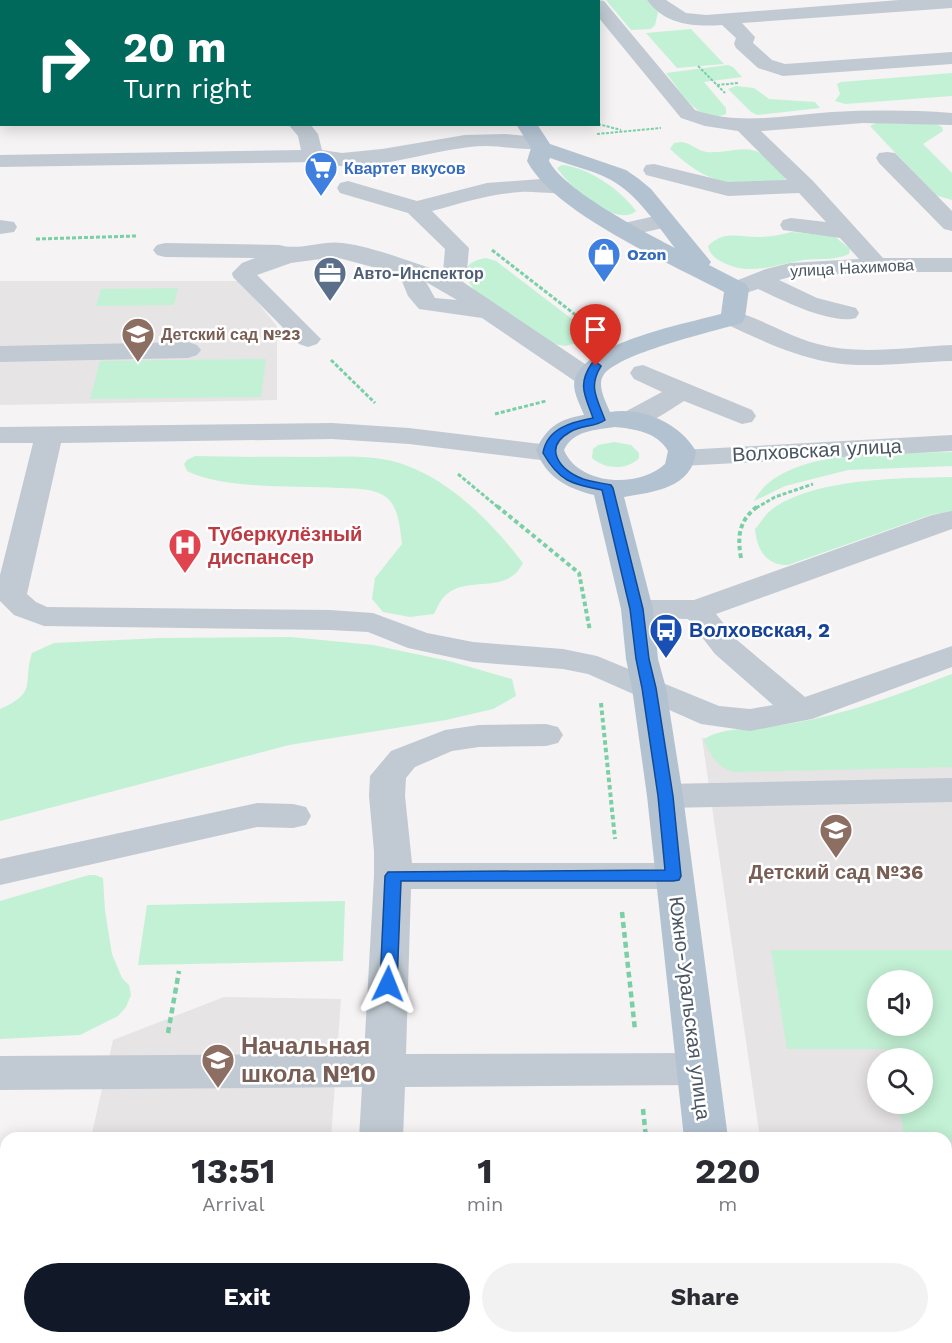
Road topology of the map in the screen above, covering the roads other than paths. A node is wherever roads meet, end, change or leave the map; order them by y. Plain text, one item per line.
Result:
1 (656, 0) edge
2 (952, 3) edge
3 (600, 7) edge
4 (726, 18) junction
5 (952, 58) edge
6 (848, 118) junction
7 (952, 119) edge
8 (743, 124) junction
9 (300, 126) edge
10 (527, 126) edge
11 (863, 134) dead end
12 (540, 145) junction
13 (319, 157) junction
14 (887, 158) dead end
15 (0, 161) edge
16 (618, 175) junction
17 (805, 186) junction
18 (560, 187) junction
19 (348, 188) dead end
20 (416, 208) junction
21 (664, 221) junction
22 (952, 224) edge
23 (791, 225) dead end
24 (623, 230) junction
25 (848, 232) junction
26 (308, 247) junction
27 (165, 250) dead end
28 (877, 265) junction
29 (952, 265) edge
30 (409, 269) junction
31 (705, 271) junction
32 (450, 284) junction
33 (748, 285) junction
34 (490, 312) junction
35 (847, 313) dead end
36 (733, 318) junction
37 (308, 339) dead end
38 (188, 350) dead end
39 (952, 353) edge
40 (0, 354) edge
41 (643, 373) dead end
42 (588, 378) junction
43 (683, 391) junction
44 (742, 416) dead end
45 (600, 420) junction
46 (631, 420) junction
47 (0, 435) edge
48 (49, 435) junction
49 (952, 443) edge
50 (549, 453) junction
51 (682, 458) junction
52 (607, 488) junction
53 (952, 520) edge
54 (637, 609) junction
55 (697, 610) junction
56 (952, 656) edge
57 (649, 688) junction
58 (800, 711) junction
59 (546, 735) dead end
60 (952, 790) edge
61 (665, 796) junction
62 (294, 816) dead end
63 (0, 872) edge
64 (393, 876) junction
65 (673, 876) junction
66 (697, 1069) junction
67 (385, 1071) junction
68 (0, 1073) edge
69 (381, 1132) edge
70 (705, 1132) edge

1 - 4 street
2 - 4 street
3 - 8 street
4 - 5 street
6 - 7 street
6 - 8 street
6 - 11 street
8 - 17 street
9 - 13 street
10 - 12 main road
12 - 13 street
12 - 16 main road
12 - 18 main road
13 - 15 street
14 - 22 street
16 - 17 street
16 - 21 main road
17 - 25 street
18 - 20 street
18 - 24 main road
19 - 20 street
20 - 32 street
21 - 24 street
21 - 31 main road
23 - 25 street
24 - 31 main road
25 - 28 street
26 - 27 street
26 - 30 street
26 - 37 street
28 - 29 street, улица Нахимова
28 - 33 street, улица Нахимова
30 - 32 street
30 - 34 street
31 - 33 main road
32 - 34 street
33 - 35 street
33 - 36 main road
34 - 42 street
36 - 39 street
36 - 42 main road
38 - 40 street
41 - 43 street
42 - 45 main road
43 - 44 street
43 - 46 street
45 - 46 main road
45 - 50 main road
46 - 51 main road
47 - 48 street
48 - 50 street
48 - 57 street
49 - 51 street, Волховская улица
50 - 52 main road
51 - 52 main road
52 - 54 main road, Южно-Уральская улица
53 - 55 street
54 - 55 street
54 - 57 main road, Южно-Уральская улица
55 - 58 street
56 - 58 street
57 - 58 street
57 - 61 main road, Южно-Уральская улица
59 - 64 street
60 - 61 street
61 - 65 main road, Южно-Уральская улица
62 - 63 street
64 - 65 street
64 - 67 street
65 - 66 main road, Южно-Уральская улица
66 - 67 street
66 - 70 main road, Южно-Уральская улица
67 - 68 street
67 - 69 street

